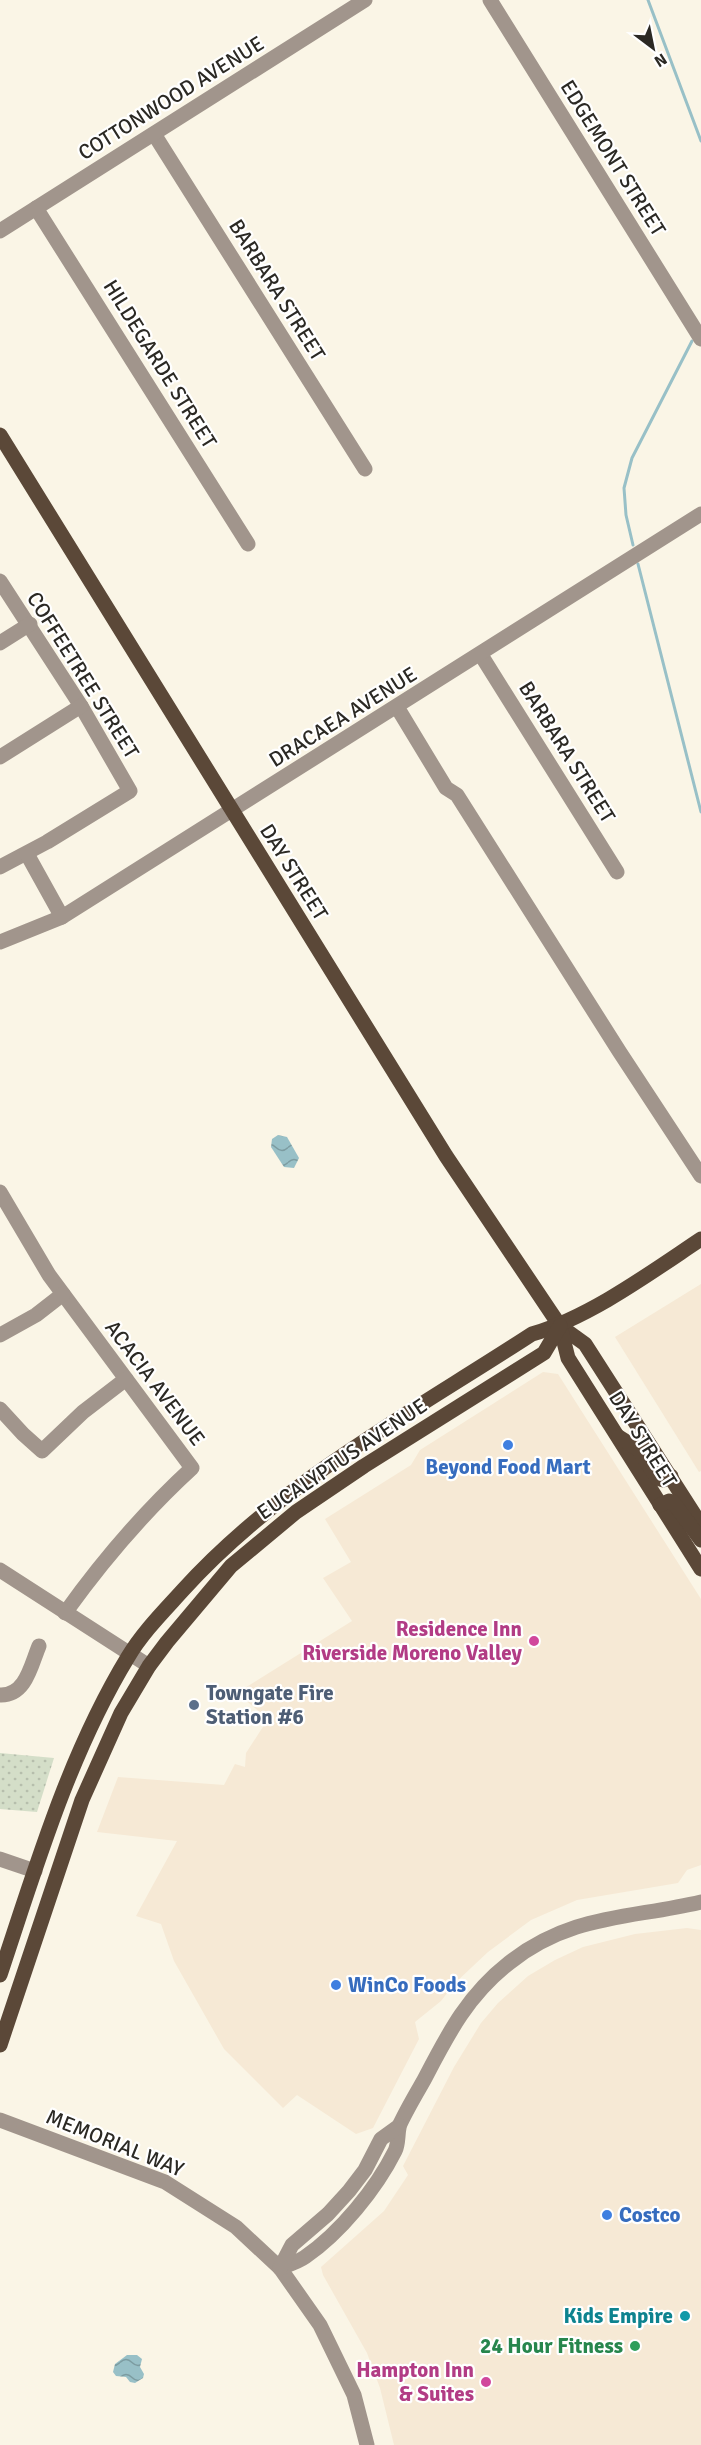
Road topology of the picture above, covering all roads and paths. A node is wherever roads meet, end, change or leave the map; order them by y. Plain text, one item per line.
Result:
1 (364, 0) edge
2 (490, 0) edge
3 (154, 134) junction
4 (36, 208) junction
5 (0, 231) edge
6 (701, 339) edge
7 (0, 435) edge
8 (365, 469) dead end
9 (701, 514) edge
10 (248, 544) dead end
11 (0, 581) edge
12 (30, 624) junction
13 (0, 643) edge
14 (481, 655) junction
15 (81, 706) junction
16 (397, 707) junction
17 (0, 757) edge
18 (232, 811) junction
19 (27, 854) junction
20 (0, 867) edge
21 (617, 872) dead end
22 (62, 917) junction
23 (0, 942) edge
24 (701, 1176) edge
25 (2, 1198) edge
26 (701, 1239) edge
27 (63, 1294) junction
28 (560, 1326) junction
29 (0, 1335) edge
30 (472, 1373) junction
31 (126, 1379) junction
32 (0, 1409) edge
33 (616, 1435) junction
34 (371, 1437) junction
35 (396, 1446) junction
36 (671, 1476) junction
37 (660, 1505) junction
38 (296, 1512) junction
39 (701, 1525) edge
40 (701, 1540) edge
41 (701, 1569) edge
42 (0, 1570) edge
43 (65, 1613) junction
44 (39, 1646) dead end
45 (129, 1654) junction
46 (149, 1666) junction
47 (0, 1695) edge
48 (69, 1780) junction
49 (0, 1859) edge
50 (35, 1871) junction
51 (53, 1884) junction
52 (701, 1902) edge
53 (36, 1934) junction
54 (0, 1975) edge
55 (0, 2045) edge
56 (0, 2120) edge
57 (280, 2268) junction
58 (367, 2445) edge

1 - 3 street, COTTONWOOD AVENUE
2 - 6 street, EDGEMONT STREET
3 - 4 street, COTTONWOOD AVENUE
3 - 8 street, BARBARA STREET
4 - 5 street, COTTONWOOD AVENUE
4 - 10 street, HILDEGARDE STREET
7 - 18 main road, DAY STREET
9 - 14 street, DRACAEA AVENUE
11 - 12 street, COFFEETREE STREET
12 - 13 street
12 - 15 street, COFFEETREE STREET
14 - 16 street, DRACAEA AVENUE
14 - 21 street, BARBARA STREET
15 - 17 street
15 - 19 street, COFFEETREE STREET
16 - 18 street, DRACAEA AVENUE
16 - 24 street
18 - 22 street, DRACAEA AVENUE
18 - 28 main road, DAY STREET
19 - 20 street
19 - 22 street
22 - 23 street, DRACAEA AVENUE
25 - 27 street, ACACIA AVENUE
26 - 28 main road, EUCALYPTUS AVENUE
27 - 29 street
27 - 31 street, ACACIA AVENUE
28 - 30 main road, EUCALYPTUS AVENUE
28 - 33 main road, DAY STREET
28 - 35 main road, EUCALYPTUS AVENUE
28 - 36 main road, DAY STREET
30 - 34 main road, EUCALYPTUS AVENUE
30 - 35 main road
31 - 32 street
31 - 43 street, ACACIA AVENUE
33 - 36 main road
33 - 37 main road, DAY STREET
34 - 38 main road
34 - 45 main road, EUCALYPTUS AVENUE
35 - 38 main road, EUCALYPTUS AVENUE
36 - 39 main road, DAY STREET
37 - 40 main road
37 - 41 main road, DAY STREET
38 - 46 main road, EUCALYPTUS AVENUE
42 - 43 street
43 - 45 street
44 - 47 street
45 - 46 street
45 - 48 main road, EUCALYPTUS AVENUE
46 - 51 main road, EUCALYPTUS AVENUE
48 - 50 main road, EUCALYPTUS AVENUE
48 - 51 main road
49 - 50 street
50 - 53 main road
50 - 54 main road, EUCALYPTUS AVENUE
51 - 53 main road, EUCALYPTUS AVENUE
52 - 57 street
53 - 55 main road, EUCALYPTUS AVENUE
56 - 57 street, MEMORIAL WAY
57 - 58 street, MEMORIAL WAY

